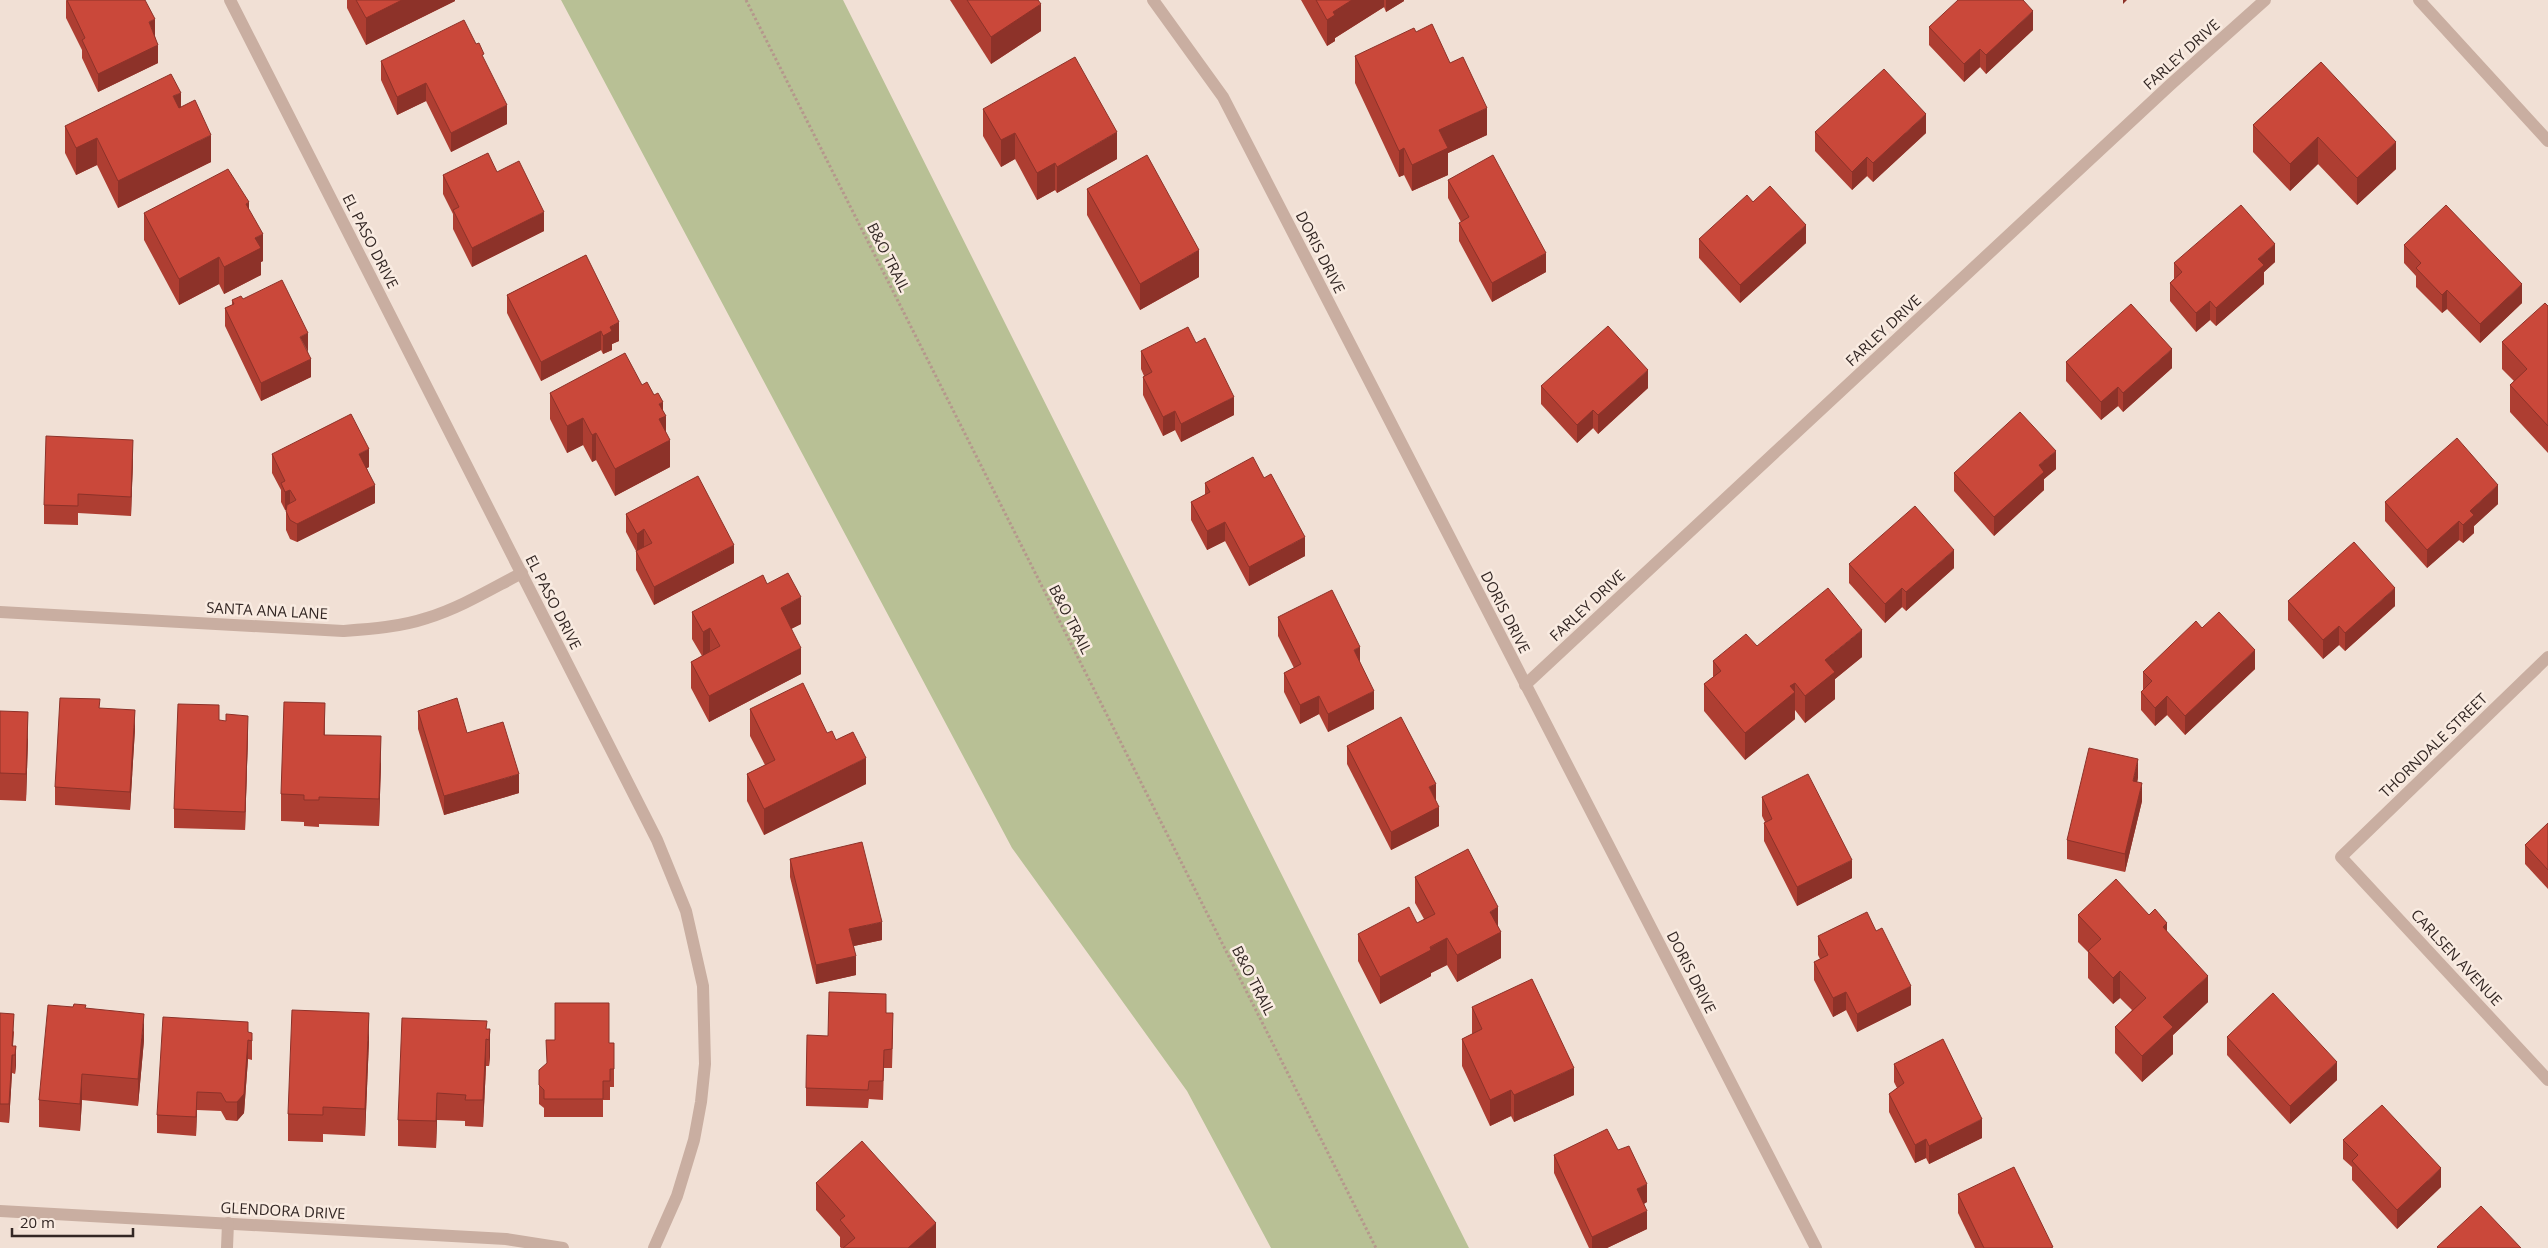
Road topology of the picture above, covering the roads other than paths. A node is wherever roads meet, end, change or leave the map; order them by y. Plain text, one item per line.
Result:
1 (230, 0) edge
2 (1153, 0) edge
3 (2266, 0) edge
4 (2419, 0) edge
5 (2548, 141) edge
6 (522, 573) junction
7 (0, 612) edge
8 (2548, 657) edge
9 (1525, 685) junction
10 (2341, 857) joint
11 (2548, 1080) edge
12 (0, 1211) edge
13 (228, 1223) junction
14 (227, 1248) edge
15 (564, 1248) edge
16 (654, 1248) edge
17 (1816, 1248) edge

1 - 6 street, EL PASO DRIVE
2 - 9 street, DORIS DRIVE
3 - 9 street, FARLEY DRIVE
4 - 5 street
6 - 7 street, SANTA ANA LANE
6 - 16 street, EL PASO DRIVE
8 - 10 street, THORNDALE STREET
9 - 17 street, DORIS DRIVE
10 - 11 street, CARLSEN AVENUE
12 - 13 street, GLENDORA DRIVE
13 - 14 street
13 - 15 street, GLENDORA DRIVE

